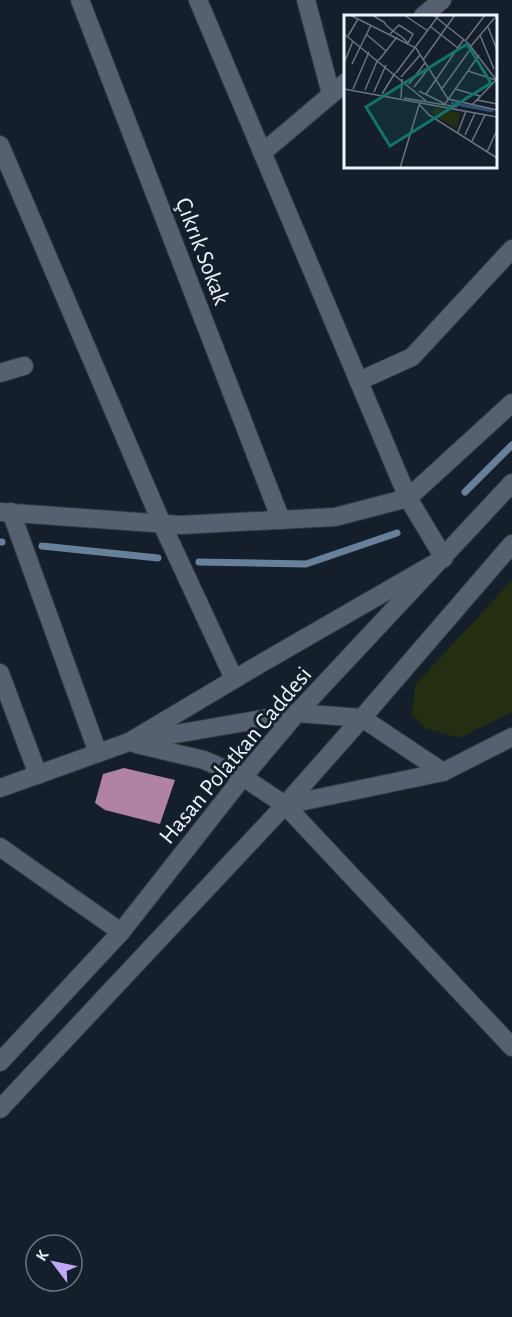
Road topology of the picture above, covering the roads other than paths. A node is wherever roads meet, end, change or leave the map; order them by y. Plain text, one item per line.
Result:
1 (80, 0) edge
2 (198, 0) edge
3 (306, 0) edge
4 (442, 0) edge
5 (424, 15) edge
6 (338, 88) edge
7 (0, 145) edge
8 (262, 153) junction
9 (512, 249) edge
10 (24, 366) dead end
11 (0, 373) edge
12 (358, 381) junction
13 (512, 403) edge
14 (512, 483) edge
15 (408, 498) junction
16 (5, 512) edge
17 (281, 520) junction
18 (162, 524) junction
19 (512, 544) edge
20 (444, 558) junction
21 (0, 673) edge
22 (234, 679) junction
23 (297, 713) junction
24 (362, 718) junction
25 (512, 737) edge
26 (129, 742) junction
27 (98, 753) junction
28 (442, 772) junction
29 (38, 775) junction
30 (243, 777) junction
31 (0, 788) edge
32 (285, 805) junction
33 (0, 847) edge
34 (121, 932) junction
35 (512, 1047) edge
36 (0, 1062) edge
37 (0, 1109) edge

1 - 17 street, Çıkrık Sokak
2 - 8 street
3 - 6 street
4 - 5 street
6 - 8 street
7 - 18 street
8 - 12 street
9 - 12 street
10 - 11 street
12 - 15 street
13 - 15 street
14 - 20 street, Hasan Polatkan Caddesi
15 - 17 street
15 - 20 street
16 - 18 street
16 - 27 street
17 - 18 street
18 - 22 street
19 - 24 street
20 - 22 street
20 - 23 street, Hasan Polatkan Caddesi
21 - 29 street
22 - 26 street
23 - 24 street
23 - 26 street
23 - 30 street, Hasan Polatkan Caddesi
24 - 28 street
24 - 32 street
25 - 28 street
26 - 27 street
26 - 30 street
27 - 29 street
28 - 32 street
29 - 31 street
30 - 32 street
30 - 34 street, Hasan Polatkan Caddesi
32 - 35 street
32 - 37 street
33 - 34 street
34 - 36 street, Hasan Polatkan Caddesi

